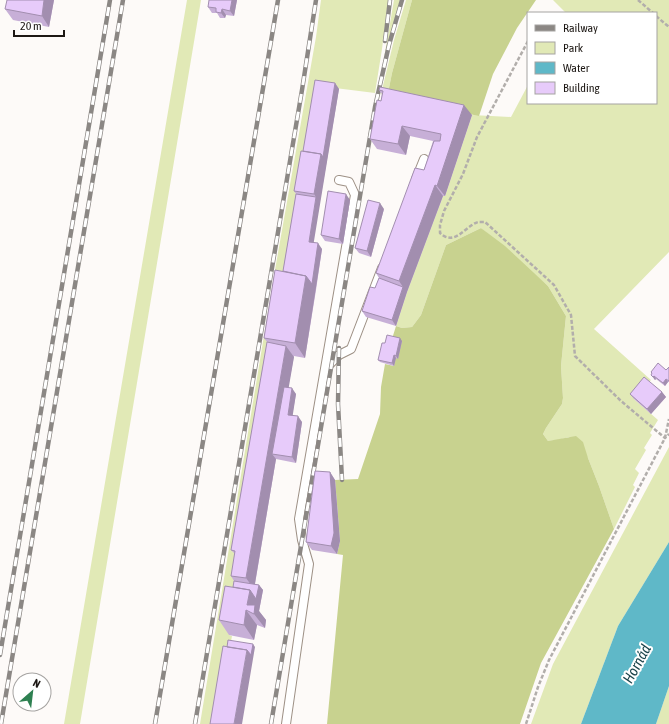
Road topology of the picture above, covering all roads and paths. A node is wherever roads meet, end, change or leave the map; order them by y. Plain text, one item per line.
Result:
1 (638, 0) edge
2 (652, 12) edge
3 (657, 17) edge
4 (669, 27) edge
5 (527, 42) edge
6 (424, 159) dead end
7 (339, 180) dead end
8 (413, 188) edge
9 (385, 261) edge
10 (325, 370) junction
11 (669, 419) edge
12 (669, 434) edge
13 (665, 438) junction
14 (286, 724) edge
15 (526, 724) edge

1 - 2 path
3 - 4 path
5 - 13 path
6 - 8 lane
7 - 10 lane
9 - 10 lane
10 - 14 lane
11 - 13 path
12 - 13 path
13 - 15 path

